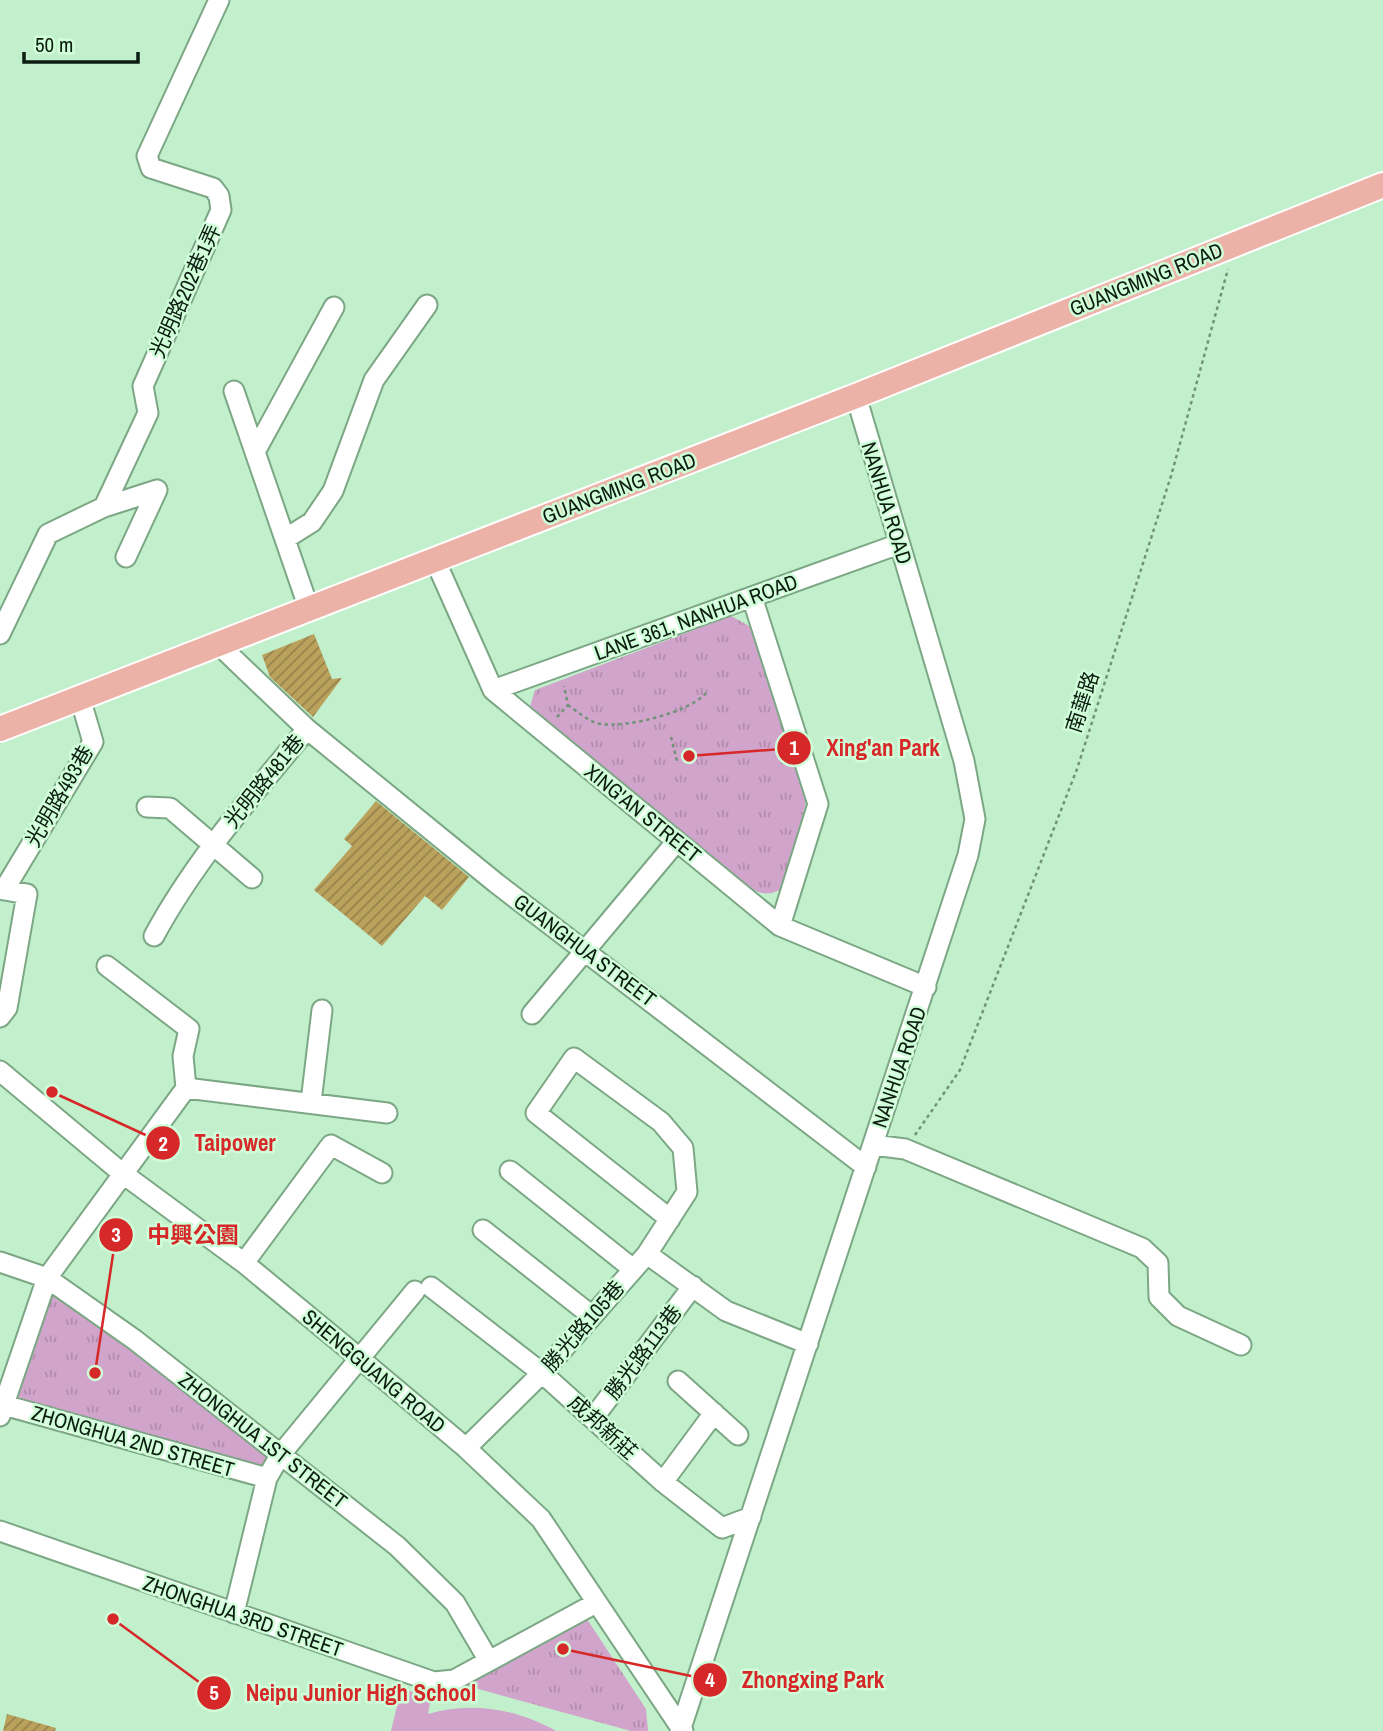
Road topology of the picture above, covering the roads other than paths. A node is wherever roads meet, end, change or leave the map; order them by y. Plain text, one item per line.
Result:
1 (219, 0) edge
2 (1383, 185) edge
3 (426, 305) dead end
4 (334, 307) dead end
5 (234, 391) dead end
6 (856, 396) junction
7 (256, 450) junction
8 (104, 507) junction
9 (285, 538) junction
10 (900, 544) junction
11 (127, 557) dead end
12 (435, 560) junction
13 (752, 597) junction
14 (309, 609) junction
15 (0, 634) edge
16 (218, 644) junction
17 (493, 690) junction
18 (80, 698) junction
19 (0, 729) edge
20 (307, 729) junction
21 (147, 807) dead end
22 (677, 841) junction
23 (212, 844) junction
24 (252, 878) dead end
25 (2, 890) edge
26 (780, 926) junction
27 (154, 936) dead end
28 (586, 950) junction
29 (107, 966) dead end
30 (926, 987) junction
31 (322, 1010) dead end
32 (532, 1014) dead end
33 (0, 1017) edge
34 (0, 1071) edge
35 (186, 1088) junction
36 (311, 1101) junction
37 (387, 1113) dead end
38 (873, 1145) junction
39 (866, 1167) junction
40 (510, 1171) dead end
41 (121, 1173) junction
42 (382, 1173) dead end
43 (670, 1219) junction
44 (483, 1230) dead end
45 (647, 1254) junction
46 (0, 1262) edge
47 (244, 1263) junction
48 (633, 1269) junction
49 (47, 1278) junction
50 (693, 1286) junction
51 (592, 1316) junction
52 (808, 1344) junction
53 (1241, 1345) dead end
54 (358, 1357) junction
55 (542, 1373) junction
56 (678, 1381) dead end
57 (1, 1408) edge
58 (714, 1413) junction
59 (594, 1417) junction
60 (738, 1434) dead end
61 (466, 1448) junction
62 (281, 1454) junction
63 (267, 1478) junction
64 (663, 1482) junction
65 (751, 1517) junction
66 (0, 1531) edge
67 (596, 1603) junction
68 (234, 1612) junction
69 (489, 1661) junction
70 (681, 1730) edge

1 - 8 street, 光明路202巷1弄
2 - 6 main road, GUANGMING ROAD
3 - 9 street
4 - 7 street
5 - 7 street
6 - 10 street, NANHUA ROAD
6 - 12 main road, GUANGMING ROAD
7 - 9 street
8 - 11 street
8 - 15 street
9 - 14 street
10 - 13 street, LANE 361, NANHUA ROAD
10 - 30 street, NANHUA ROAD
12 - 14 main road, GUANGMING ROAD
12 - 17 street, XING'AN STREET
13 - 17 street, LANE 361, NANHUA ROAD
13 - 26 street
14 - 16 main road, GUANGMING ROAD
16 - 18 main road, GUANGMING ROAD
16 - 20 street, 光明路481巷
17 - 22 street, XING'AN STREET
18 - 19 main road, GUANGMING ROAD
18 - 25 street, 光明路493巷
20 - 23 street, 光明路481巷
20 - 28 street, GUANGHUA STREET
21 - 23 street
22 - 26 street, XING'AN STREET
22 - 28 street
23 - 24 street
23 - 27 street, 光明路481巷
25 - 33 street
26 - 30 street, XING'AN STREET
28 - 32 street
28 - 39 street, GUANGHUA STREET
29 - 35 street
30 - 38 street, NANHUA ROAD
31 - 36 street
34 - 41 street, SHENGGUANG ROAD
35 - 36 street
35 - 41 street
36 - 37 street
38 - 39 street, NANHUA ROAD
38 - 53 street
39 - 52 street, NANHUA ROAD
40 - 48 street
41 - 47 street, SHENGGUANG ROAD
41 - 49 street
42 - 47 street
43 - 43 street, 勝光路105巷
43 - 45 street, 勝光路105巷
44 - 51 street
45 - 48 street, 勝光路105巷
45 - 50 street
46 - 49 street, ZHONGHUA 1ST STREET
47 - 54 street, SHENGGUANG ROAD
48 - 51 street, 勝光路105巷
49 - 57 street
49 - 62 street, ZHONGHUA 1ST STREET
50 - 52 street
50 - 59 street, 勝光路113巷
51 - 55 street, 勝光路105巷
52 - 65 street, NANHUA ROAD
54 - 55 street, 成邦新莊
54 - 61 street, SHENGGUANG ROAD
54 - 62 street
55 - 59 street, 成邦新莊
55 - 61 street, 勝光路105巷
56 - 58 street
57 - 63 street, ZHONGHUA 2ND STREET
58 - 60 street
58 - 64 street
59 - 64 street, 成邦新莊
61 - 67 street, SHENGGUANG ROAD
62 - 63 street
62 - 69 street, ZHONGHUA 1ST STREET
63 - 68 street
64 - 65 street, 成邦新莊
65 - 70 street, NANHUA ROAD
66 - 68 street, ZHONGHUA 3RD STREET
67 - 69 street, ZHONGHUA 3RD STREET
67 - 70 street, SHENGGUANG ROAD
68 - 69 street, ZHONGHUA 3RD STREET

